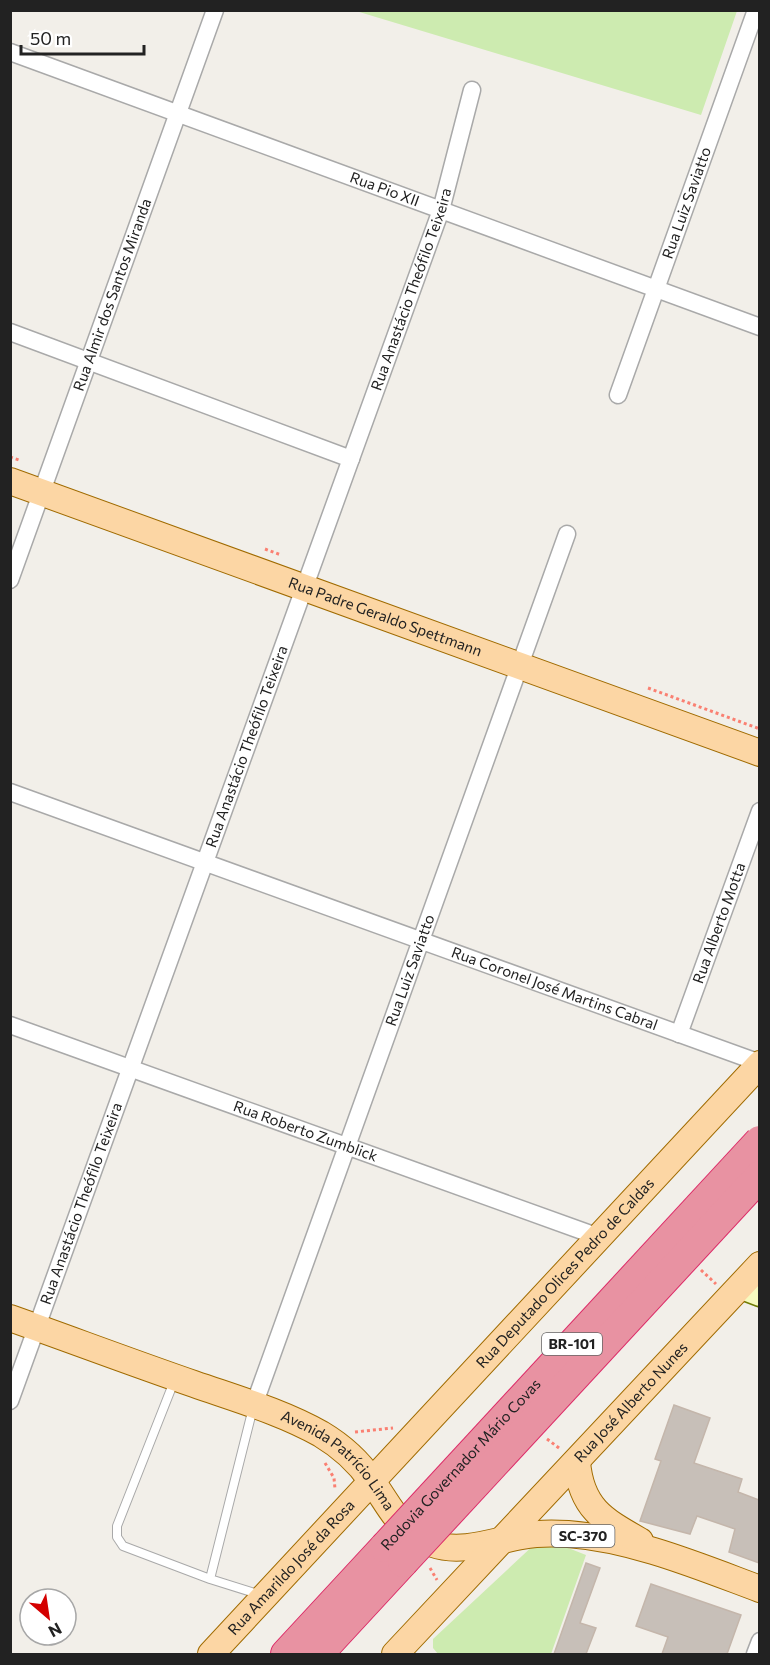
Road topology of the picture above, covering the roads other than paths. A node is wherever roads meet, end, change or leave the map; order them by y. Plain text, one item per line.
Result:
1 (215, 10) edge
2 (756, 10) edge
3 (10, 52) edge
4 (472, 90) dead end
5 (178, 113) junction
6 (441, 210) junction
7 (655, 289) junction
8 (759, 327) edge
9 (10, 332) edge
10 (89, 362) junction
11 (618, 395) dead end
12 (351, 459) junction
13 (10, 481) edge
14 (42, 493) junction
15 (567, 534) dead end
16 (10, 580) edge
17 (304, 588) junction
18 (520, 665) junction
19 (759, 753) edge
20 (10, 792) edge
21 (759, 811) edge
22 (205, 862) junction
23 (421, 940) junction
24 (10, 1025) edge
25 (679, 1034) junction
26 (759, 1064) edge
27 (131, 1068) junction
28 (759, 1141) edge
29 (347, 1146) junction
30 (759, 1176) edge
31 (599, 1237) junction
32 (759, 1265) edge
33 (749, 1291) edge
34 (10, 1318) edge
35 (37, 1328) junction
36 (176, 1378) junction
37 (10, 1401) edge
38 (254, 1405) junction
39 (321, 1434) junction
40 (577, 1462) junction
41 (372, 1480) junction
42 (350, 1504) junction
43 (503, 1539) junction
44 (661, 1553) junction
45 (394, 1554) junction
46 (210, 1579) junction
47 (759, 1588) edge
48 (265, 1596) junction
49 (759, 1641) edge
50 (211, 1654) edge
51 (286, 1654) edge
52 (318, 1654) edge
53 (397, 1654) edge
54 (754, 1654) edge

1 - 5 street, Rua Almir dos Santos Miranda
2 - 7 street, Rua Luiz Saviatto
3 - 5 street, Rua Pio XII
4 - 6 street, Rua Anastácio Theófilo Teixeira
5 - 6 street, Rua Pio XII
5 - 10 street, Rua Almir dos Santos Miranda
6 - 7 street, Rua Pio XII
6 - 12 street, Rua Anastácio Theófilo Teixeira
7 - 8 street, Rua Pio XII
7 - 11 street, Rua Luiz Saviatto
9 - 10 street
10 - 12 street
10 - 14 street, Rua Almir dos Santos Miranda
12 - 17 street, Rua Anastácio Theófilo Teixeira
13 - 14 main road, Rua Padre Geraldo Spettmann
14 - 16 street, Rua Almir dos Santos Miranda
14 - 17 main road, Rua Padre Geraldo Spettmann
15 - 18 street, Rua Luiz Saviatto
17 - 18 main road, Rua Padre Geraldo Spettmann
17 - 22 street, Rua Anastácio Theófilo Teixeira
18 - 19 main road, Rua Padre Geraldo Spettmann
18 - 23 street, Rua Luiz Saviatto
20 - 22 street, Rua Coronel José Martins Cabral
21 - 25 street, Rua Alberto Motta
22 - 23 street, Rua Coronel José Martins Cabral
22 - 27 street, Rua Anastácio Theófilo Teixeira
23 - 25 street, Rua Coronel José Martins Cabral
23 - 29 street, Rua Luiz Saviatto
24 - 27 street, Rua Roberto Zumblick
25 - 26 street, Rua Coronel José Martins Cabral
26 - 31 main road, Rua Deputado Olices Pedro de Caldas
27 - 29 street, Rua Roberto Zumblick
27 - 35 street, Rua Anastácio Theófilo Teixeira
28 - 45 highway, Rodovia Governador Mário Covas / BR-101, bridge
29 - 31 street, Rua Roberto Zumblick
29 - 38 street, Rua Luiz Saviatto
30 - 45 highway, Rodovia Governador Mário Covas / BR-101, bridge
31 - 41 main road, Rua Deputado Olices Pedro de Caldas
32 - 33 main road, Rua José Alberto Nunes
33 - 40 main road, Rua José Alberto Nunes
34 - 35 main road, Avenida Patrício Lima
35 - 36 main road, Avenida Patrício Lima
35 - 37 street, Rua Anastácio Theófilo Teixeira
36 - 38 main road, Avenida Patrício Lima
36 - 46 lane
38 - 39 main road, Avenida Patrício Lima
38 - 46 lane
39 - 41 main road, Avenida Patrício Lima
39 - 42 main road
40 - 43 main road, Rua José Alberto Nunes
40 - 44 main road, Avenida Patrício Lima / SC-370
41 - 42 main road, Rua Amarildo José da Rosa
41 - 43 main road, Avenida Patrício Lima
42 - 48 main road, Rua Amarildo José da Rosa
43 - 44 main road, Avenida Patrício Lima / SC-370
43 - 53 main road, Rua José Alberto Nunes
44 - 47 main road, Avenida Patrício Lima / SC-370
45 - 51 highway, Rodovia Governador Mário Covas / BR-101
45 - 52 highway, Rodovia Governador Mário Covas / BR-101
46 - 48 lane
48 - 50 main road, Rua Amarildo José da Rosa
49 - 54 street

